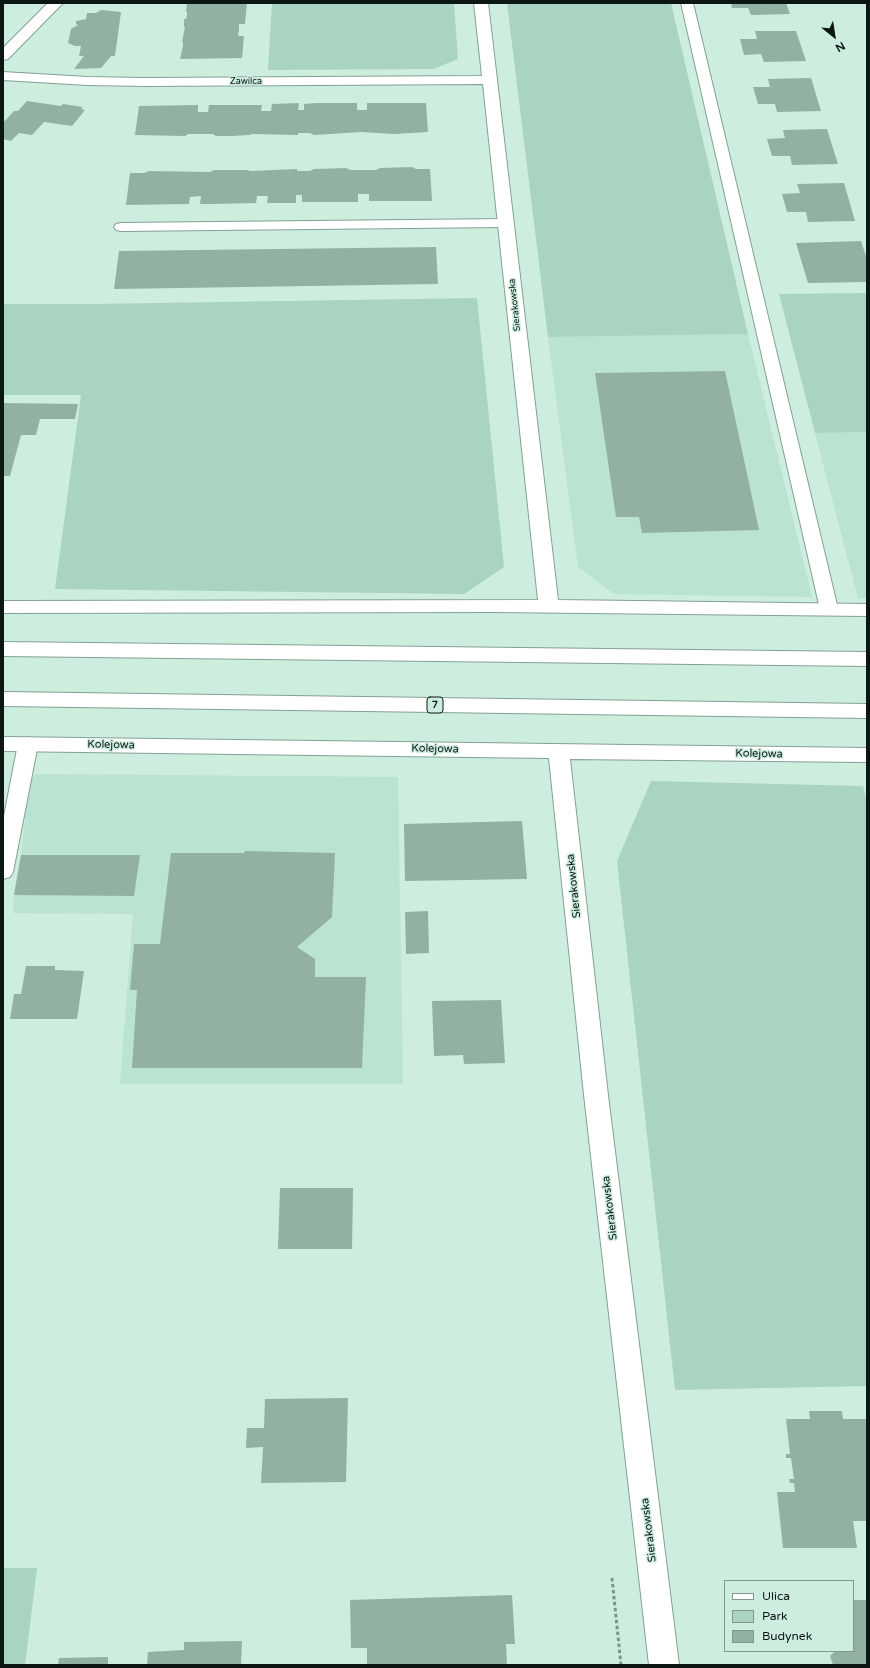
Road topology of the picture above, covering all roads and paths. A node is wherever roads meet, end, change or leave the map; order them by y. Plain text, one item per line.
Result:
1 (56, 3) edge
2 (481, 3) edge
3 (687, 3) edge
4 (3, 56) edge
5 (3, 76) edge
6 (489, 80) junction
7 (506, 223) junction
8 (121, 227) dead end
9 (3, 607) edge
10 (549, 607) junction
11 (829, 609) junction
12 (867, 610) edge
13 (3, 649) edge
14 (867, 659) edge
15 (3, 699) edge
16 (867, 711) edge
17 (3, 744) edge
18 (28, 744) junction
19 (559, 751) junction
20 (867, 755) edge
21 (3, 872) edge
22 (664, 1665) edge

1 - 4 main road
2 - 6 main road, Sierakowska
3 - 11 lane
5 - 6 main road, Zawilca
6 - 7 main road, Sierakowska
7 - 8 lane
7 - 10 main road, Sierakowska
9 - 10 main road
10 - 11 main road
11 - 12 main road
13 - 14 main road
15 - 16 main road, 7
17 - 18 main road, Kolejowa
18 - 19 main road, Kolejowa
18 - 21 lane
19 - 20 main road, Kolejowa
19 - 22 main road, Sierakowska

